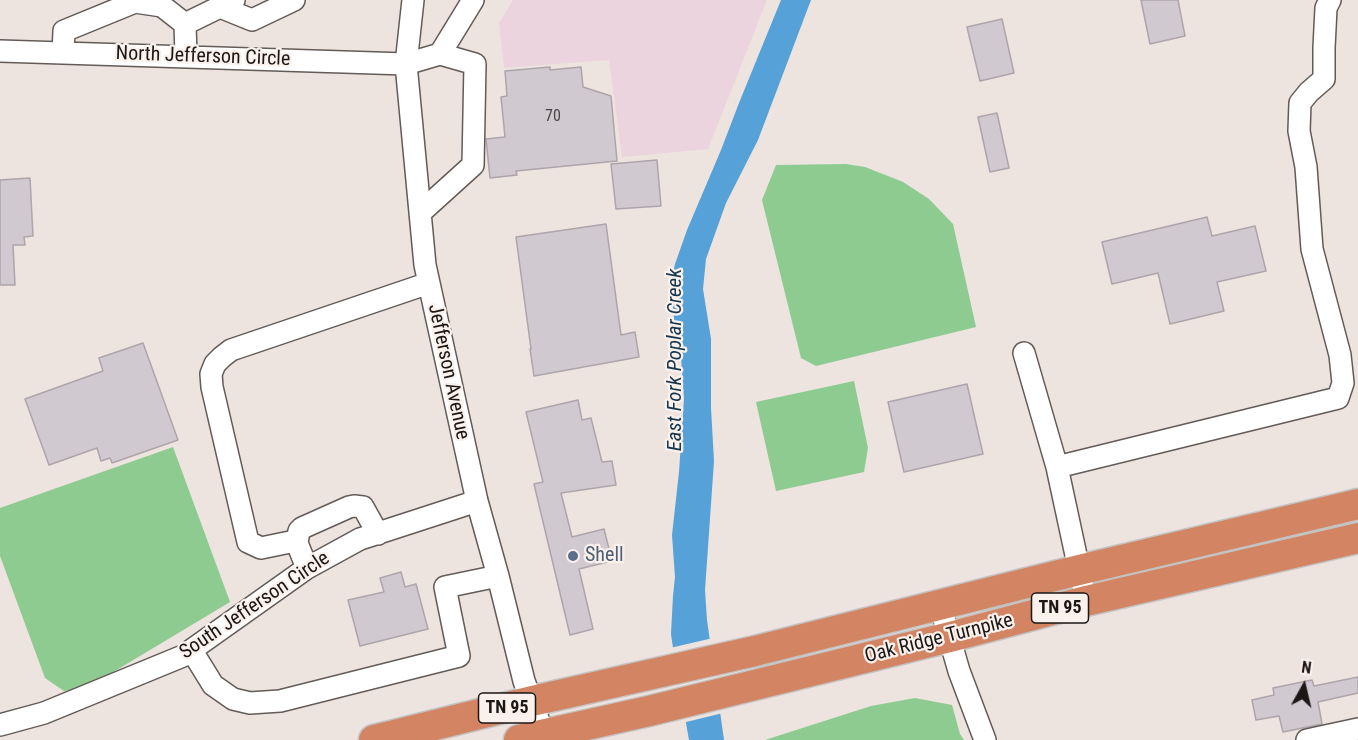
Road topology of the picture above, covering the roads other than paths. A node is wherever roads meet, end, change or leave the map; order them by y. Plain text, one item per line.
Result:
1 (294, 0) edge
2 (413, 0) edge
3 (473, 0) edge
4 (1330, 0) edge
5 (227, 4) edge
6 (185, 24) junction
7 (0, 51) edge
8 (63, 53) junction
9 (440, 54) junction
10 (186, 56) junction
11 (406, 64) junction
12 (420, 213) junction
13 (429, 283) junction
14 (1024, 353) dead end
15 (1057, 467) junction
16 (477, 501) junction
17 (1358, 504) edge
18 (378, 534) junction
19 (1358, 538) edge
20 (297, 543) junction
21 (307, 568) junction
22 (1079, 570) junction
23 (498, 576) junction
24 (1086, 601) junction
25 (940, 605) junction
26 (950, 637) junction
27 (192, 651) junction
28 (532, 701) junction
29 (0, 725) edge
30 (1358, 729) edge
31 (532, 737) edge
32 (374, 740) edge
33 (985, 740) edge
34 (1307, 740) edge

1 - 5 street
2 - 11 street, Jefferson Avenue
3 - 9 street
4 - 15 street
5 - 6 street
6 - 8 street
6 - 10 street
7 - 8 street, North Jefferson Circle
8 - 10 street, North Jefferson Circle
9 - 11 street, North Jefferson Circle
9 - 12 street
10 - 11 street, North Jefferson Circle
11 - 12 street, Jefferson Avenue
12 - 13 street, Jefferson Avenue
13 - 16 street, Jefferson Avenue
13 - 20 street
14 - 15 street
15 - 22 street
16 - 18 street, South Jefferson Circle
16 - 23 street, Jefferson Avenue
17 - 22 highway
18 - 20 street
18 - 21 street, South Jefferson Circle
19 - 24 highway, Oak Ridge Turnpike / TN 95
20 - 21 street
21 - 27 street, South Jefferson Circle
22 - 24 street
22 - 25 highway
23 - 27 street
23 - 28 street, Jefferson Avenue
24 - 26 highway, Oak Ridge Turnpike / TN 95
25 - 26 street
25 - 28 highway, TN 95
26 - 31 highway, Oak Ridge Turnpike / TN 95
26 - 33 street
27 - 29 street, South Jefferson Circle
28 - 31 street, Jefferson Avenue
28 - 32 highway, TN 95
30 - 34 street

